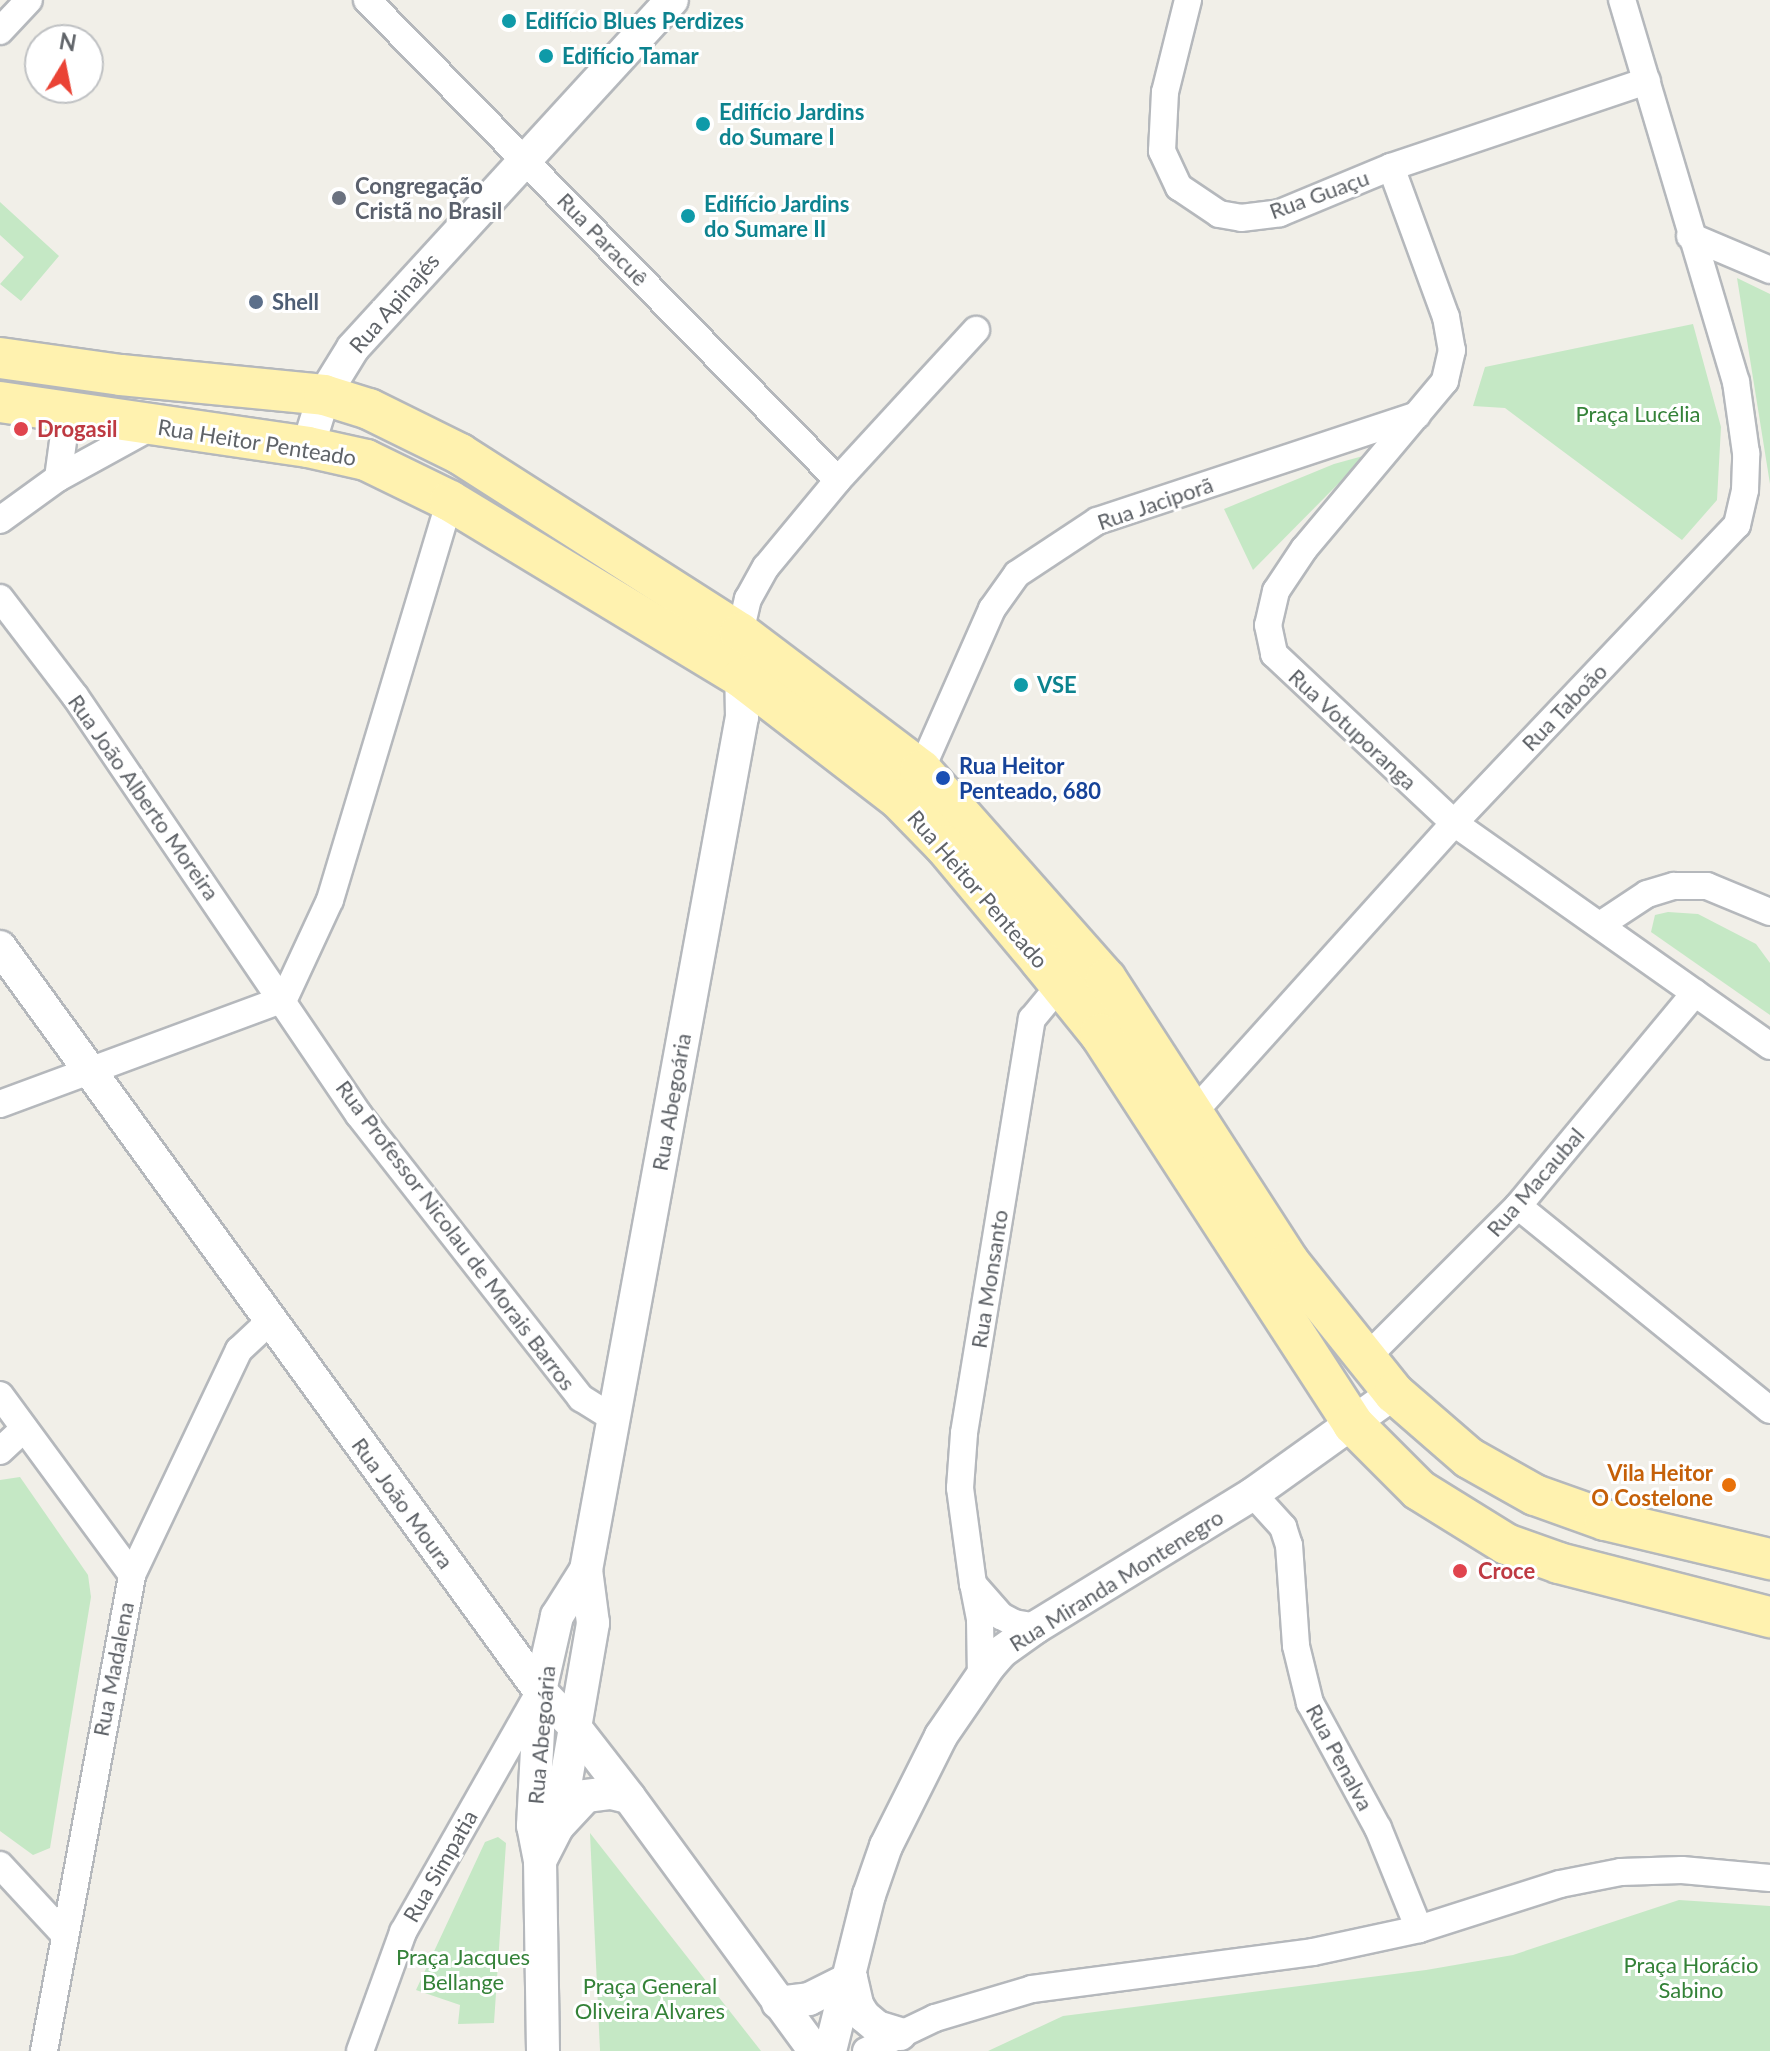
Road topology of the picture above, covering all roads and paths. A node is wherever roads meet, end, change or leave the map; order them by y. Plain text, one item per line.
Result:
1 (29, 0) edge
2 (367, 0) edge
3 (672, 0) edge
4 (1188, 0) edge
5 (1622, 0) edge
6 (0, 31) edge
7 (1647, 81) junction
8 (524, 158) junction
9 (1391, 167) junction
10 (1690, 236) junction
11 (1770, 270) edge
12 (976, 330) dead end
13 (0, 358) edge
14 (121, 375) junction
15 (324, 395) junction
16 (0, 402) edge
17 (67, 412) junction
18 (1420, 414) junction
19 (164, 426) junction
20 (308, 447) junction
21 (58, 478) junction
22 (838, 480) junction
23 (450, 501) junction
24 (0, 520) edge
25 (0, 598) edge
26 (740, 633) junction
27 (742, 678) junction
28 (921, 770) junction
29 (1454, 823) junction
30 (1770, 911) edge
31 (1600, 925) junction
32 (0, 947) edge
33 (1061, 984) junction
34 (1695, 993) junction
35 (284, 999) junction
36 (1770, 1046) edge
37 (91, 1072) junction
38 (0, 1104) edge
39 (1194, 1112) junction
40 (1518, 1206) junction
41 (270, 1321) junction
42 (1364, 1360) junction
43 (1394, 1393) junction
44 (0, 1395) edge
45 (1770, 1410) edge
46 (612, 1417) junction
47 (1353, 1424) junction
48 (24, 1429) junction
49 (0, 1451) edge
50 (1253, 1494) junction
51 (1770, 1559) edge
52 (586, 1570) junction
53 (132, 1575) junction
54 (973, 1584) junction
55 (1770, 1617) edge
56 (1036, 1627) junction
57 (981, 1677) junction
58 (540, 1691) junction
59 (574, 1726) junction
60 (629, 1797) junction
61 (558, 1826) junction
62 (540, 1861) junction
63 (0, 1865) edge
64 (1770, 1878) edge
65 (1419, 1929) junction
66 (64, 1934) junction
67 (851, 1978) junction
68 (778, 2003) junction
69 (900, 2034) junction
70 (44, 2051) edge
71 (360, 2051) edge
72 (543, 2051) edge
73 (815, 2051) edge
74 (830, 2051) edge
75 (866, 2051) edge

1 - 6 street
2 - 8 street, Rua Paracuê
3 - 8 street, Rua Apinajés
4 - 9 street, Rua Guaçu
5 - 7 street, Rua Taboão
7 - 9 street, Rua Guaçu
7 - 10 street, Rua Taboão
8 - 15 street, Rua Apinajés
8 - 22 street, Rua Paracuê
9 - 18 street, Rua Votuporanga
10 - 11 street
10 - 29 street, Rua Taboão
12 - 22 street
13 - 14 main road, Rua Heitor Penteado
14 - 15 main road, Rua Heitor Penteado
14 - 17 main road
15 - 19 main road
15 - 20 street, Rua Apinajés
15 - 26 main road, Rua Heitor Penteado
16 - 17 main road, Rua Heitor Penteado
17 - 19 main road, Rua Heitor Penteado
17 - 21 street
18 - 28 street, Rua Jaciporã
18 - 29 street, Rua Votuporanga
19 - 20 main road, Rua Heitor Penteado
19 - 21 street
20 - 23 main road, Rua Heitor Penteado
21 - 24 street
22 - 26 street
23 - 27 main road, Rua Heitor Penteado
23 - 35 street
25 - 35 street, Rua João Alberto Moreira
26 - 27 street, Rua Abegoária
26 - 28 main road, Rua Heitor Penteado
27 - 33 main road, Rua Heitor Penteado
27 - 46 street, Rua Abegoária
28 - 39 main road, Rua Heitor Penteado
29 - 31 street, Rua Votuporanga
29 - 39 street, Rua Taboão
30 - 31 street
31 - 34 street, Rua Votuporanga
32 - 37 street, Rua João Moura
33 - 47 main road, Rua Heitor Penteado
33 - 54 street, Rua Monsanto
34 - 36 street, Rua Votuporanga
34 - 40 street, Rua Macaubal
35 - 37 street
35 - 46 street, Rua Professor Nicolau de Morais Barros
37 - 38 street
37 - 41 street, Rua João Moura
39 - 42 main road, Rua Heitor Penteado
40 - 42 street, Rua Macaubal
40 - 45 street
41 - 53 street, Rua Madalena
41 - 58 street, Rua João Moura
42 - 43 main road, Rua Heitor Penteado
43 - 47 street, Rua Miranda Montenegro
43 - 51 main road, Rua Heitor Penteado
44 - 48 street
46 - 52 street, Rua Abegoária
47 - 50 street, Rua Miranda Montenegro
47 - 55 main road, Rua Heitor Penteado
48 - 49 street
48 - 53 street
50 - 56 street, Rua Miranda Montenegro
50 - 65 street, Rua Penalva
52 - 58 street, Rua Abegoária
52 - 59 street, Rua Abegoária
53 - 66 street, Rua Madalena
54 - 56 street
54 - 57 street, Rua Monsanto
56 - 57 street, Rua Miranda Montenegro
57 - 67 street, Rua Miranda Montenegro
58 - 59 street, Rua João Moura
58 - 62 street, Rua Abegoária
58 - 71 street, Rua Simpatia
59 - 60 street, Rua João Moura
59 - 61 street, Rua Abegoária
60 - 61 street
60 - 68 street, Rua João Moura
61 - 62 street, Rua Abegoária
62 - 72 street, Rua Abegoária
63 - 66 street
64 - 65 street
65 - 69 street
66 - 70 street, Rua Madalena
67 - 68 street
67 - 69 street
67 - 74 street, Rua Miranda Montenegro
68 - 73 street, Rua João Moura
69 - 75 street

